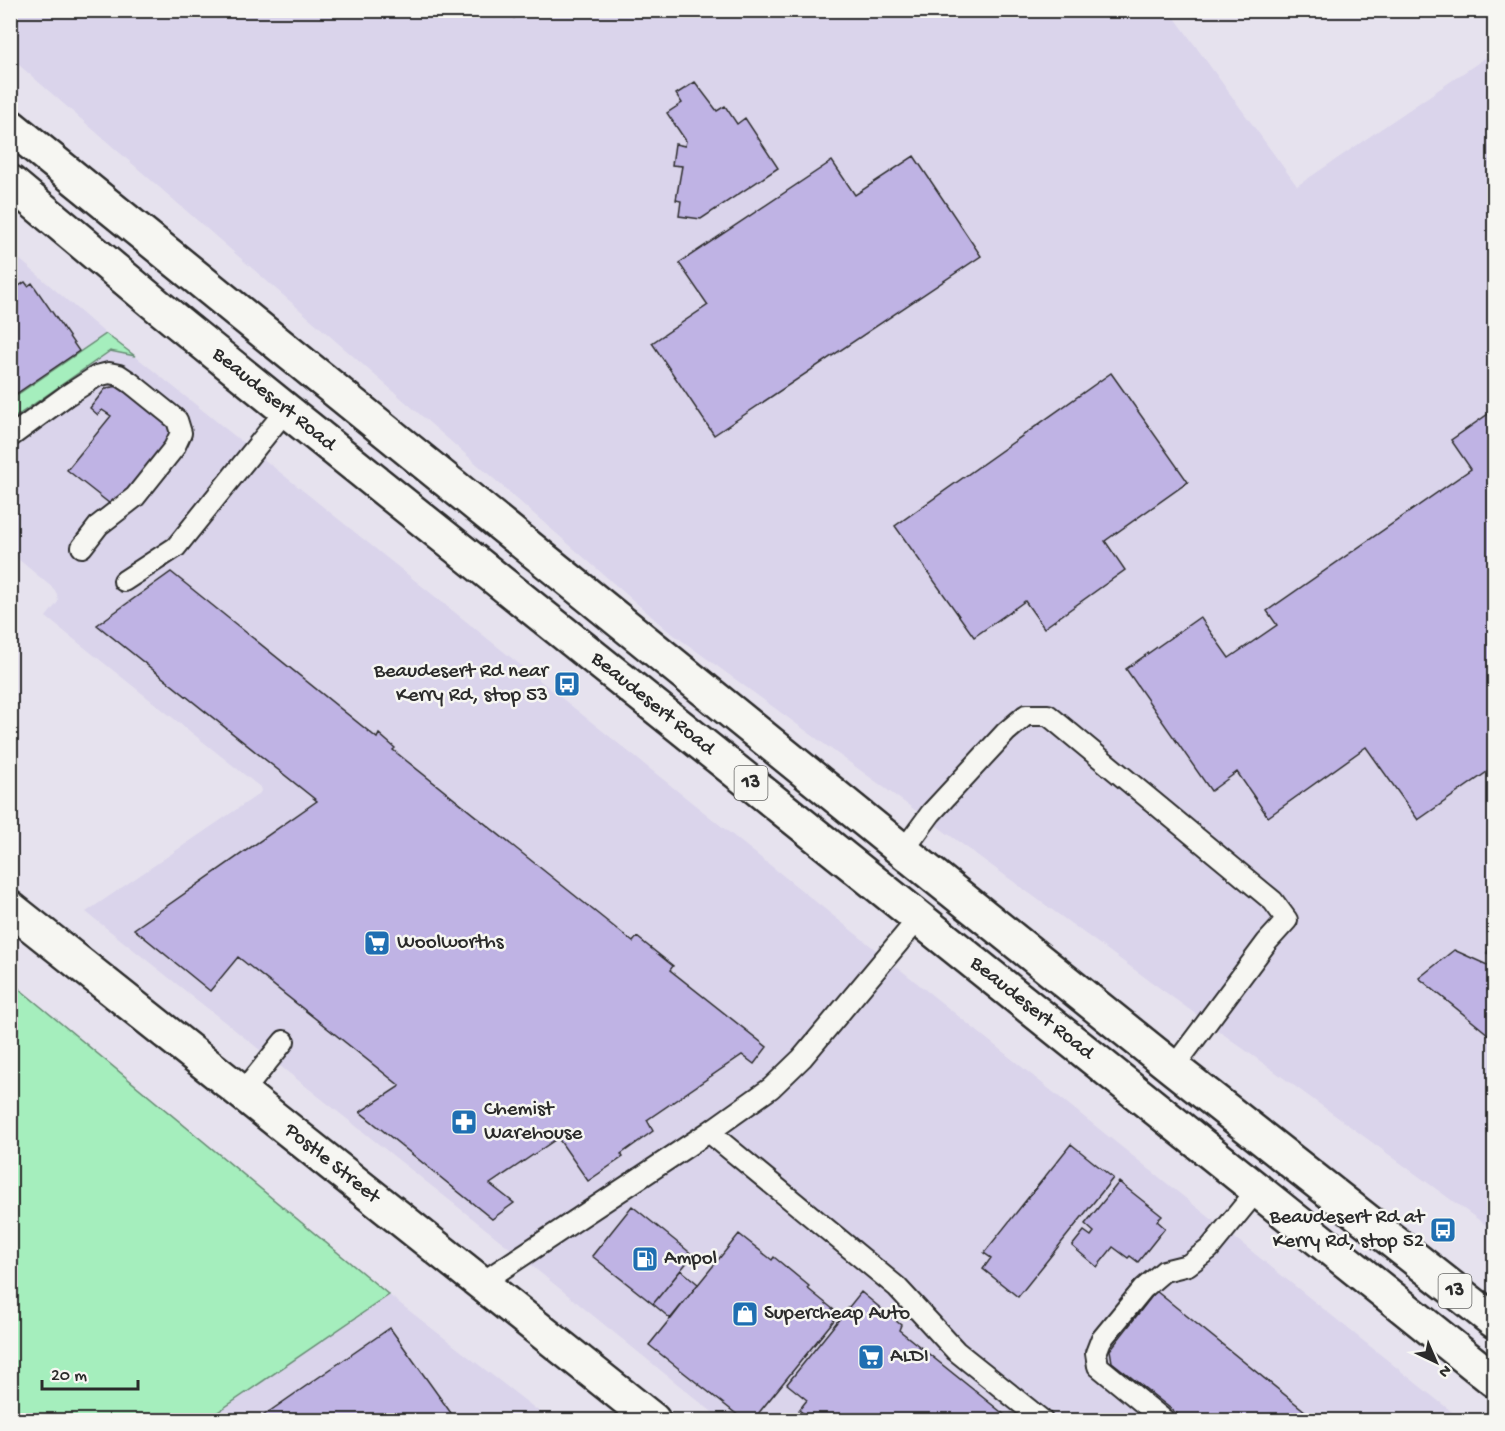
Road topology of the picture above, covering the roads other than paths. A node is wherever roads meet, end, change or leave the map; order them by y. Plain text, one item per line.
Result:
1 (10, 126) edge
2 (10, 182) edge
3 (286, 410) junction
4 (10, 437) edge
5 (82, 547) dead end
6 (124, 580) dead end
7 (903, 850) junction
8 (10, 908) edge
9 (919, 918) junction
10 (284, 1041) dead end
11 (1173, 1068) junction
12 (243, 1092) junction
13 (709, 1132) junction
14 (1258, 1190) junction
15 (481, 1283) junction
16 (1494, 1321) edge
17 (1494, 1380) edge
18 (653, 1420) edge
19 (1042, 1420) edge
20 (1164, 1420) edge

1 - 7 main road, Beaudesert Road / 13
2 - 3 main road, Beaudesert Road / 13
3 - 6 lane
3 - 9 main road, Beaudesert Road / 13
4 - 5 lane
7 - 11 main road, Beaudesert Road / 13
7 - 11 lane
8 - 12 main road, Postle Street
9 - 13 lane
9 - 14 main road, Beaudesert Road / 13
10 - 12 lane
11 - 16 main road, Beaudesert Road / 13
12 - 15 main road, Postle Street
13 - 15 lane
13 - 19 lane
14 - 17 main road, Beaudesert Road / 13
14 - 20 lane
15 - 18 main road, Postle Street

